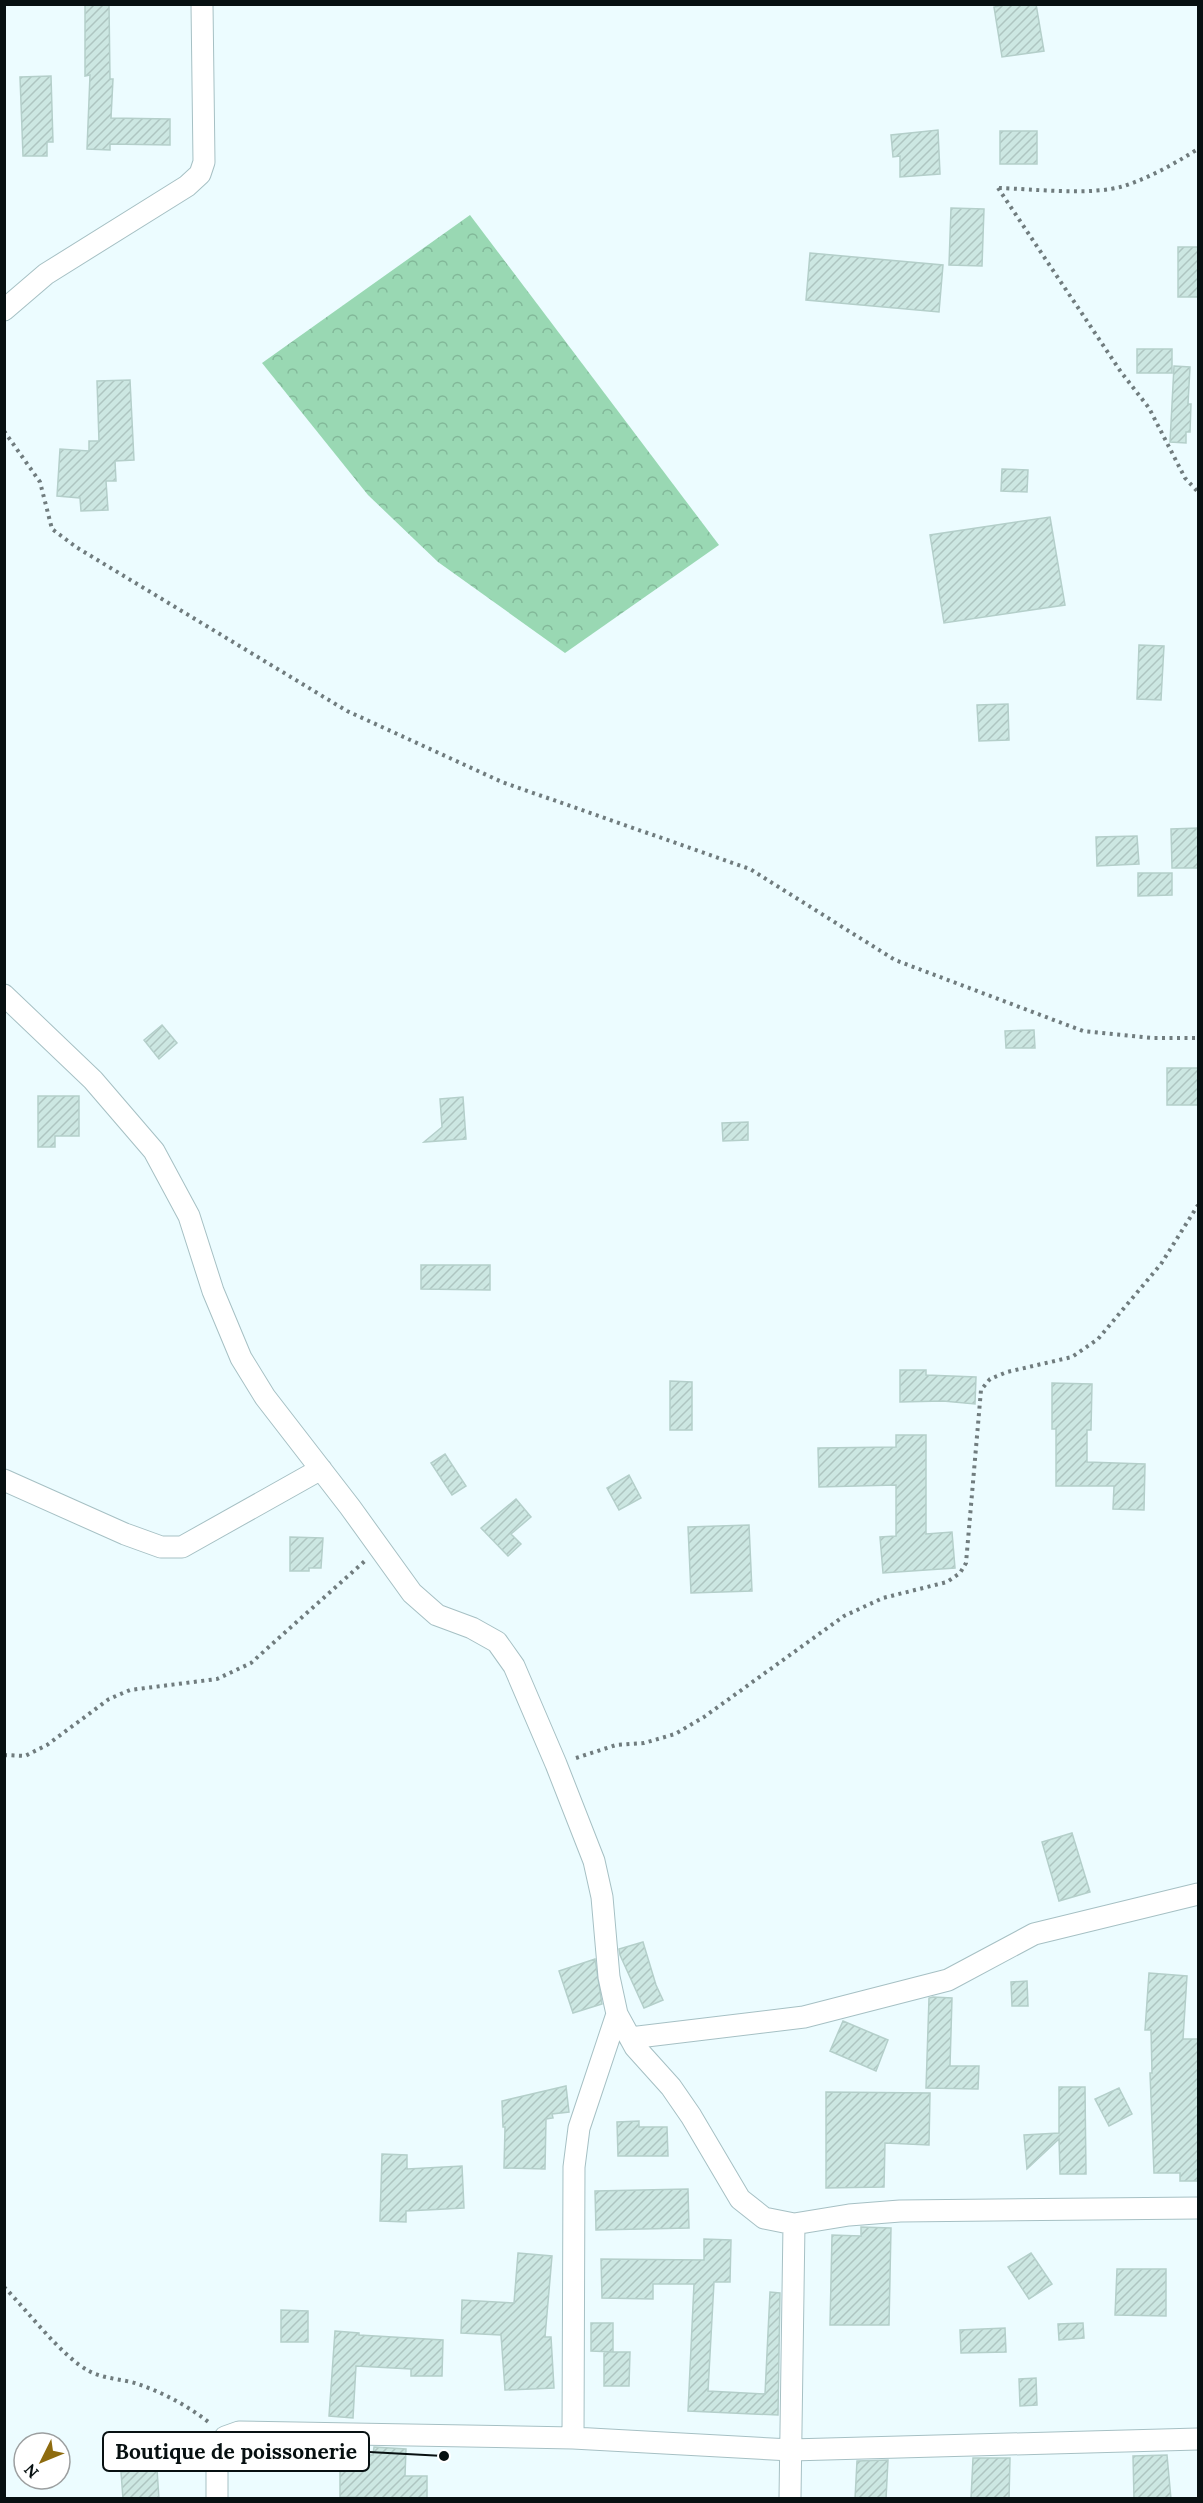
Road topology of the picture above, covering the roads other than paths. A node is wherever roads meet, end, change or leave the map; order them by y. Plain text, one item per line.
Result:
1 (202, 4) edge
2 (4, 310) edge
3 (4, 995) edge
4 (321, 1469) junction
5 (4, 1480) edge
6 (1198, 1894) edge
7 (617, 2014) junction
8 (630, 2038) junction
9 (1198, 2208) edge
10 (794, 2224) junction
11 (573, 2438) junction
12 (1198, 2439) edge
13 (791, 2450) junction
14 (217, 2499) edge
15 (790, 2499) edge

1 - 2 street
3 - 4 street
4 - 5 street
4 - 7 street
6 - 8 street
7 - 8 street
7 - 11 street
8 - 10 street
9 - 10 street
10 - 13 street
11 - 13 street
11 - 14 street
12 - 13 street
13 - 15 street

